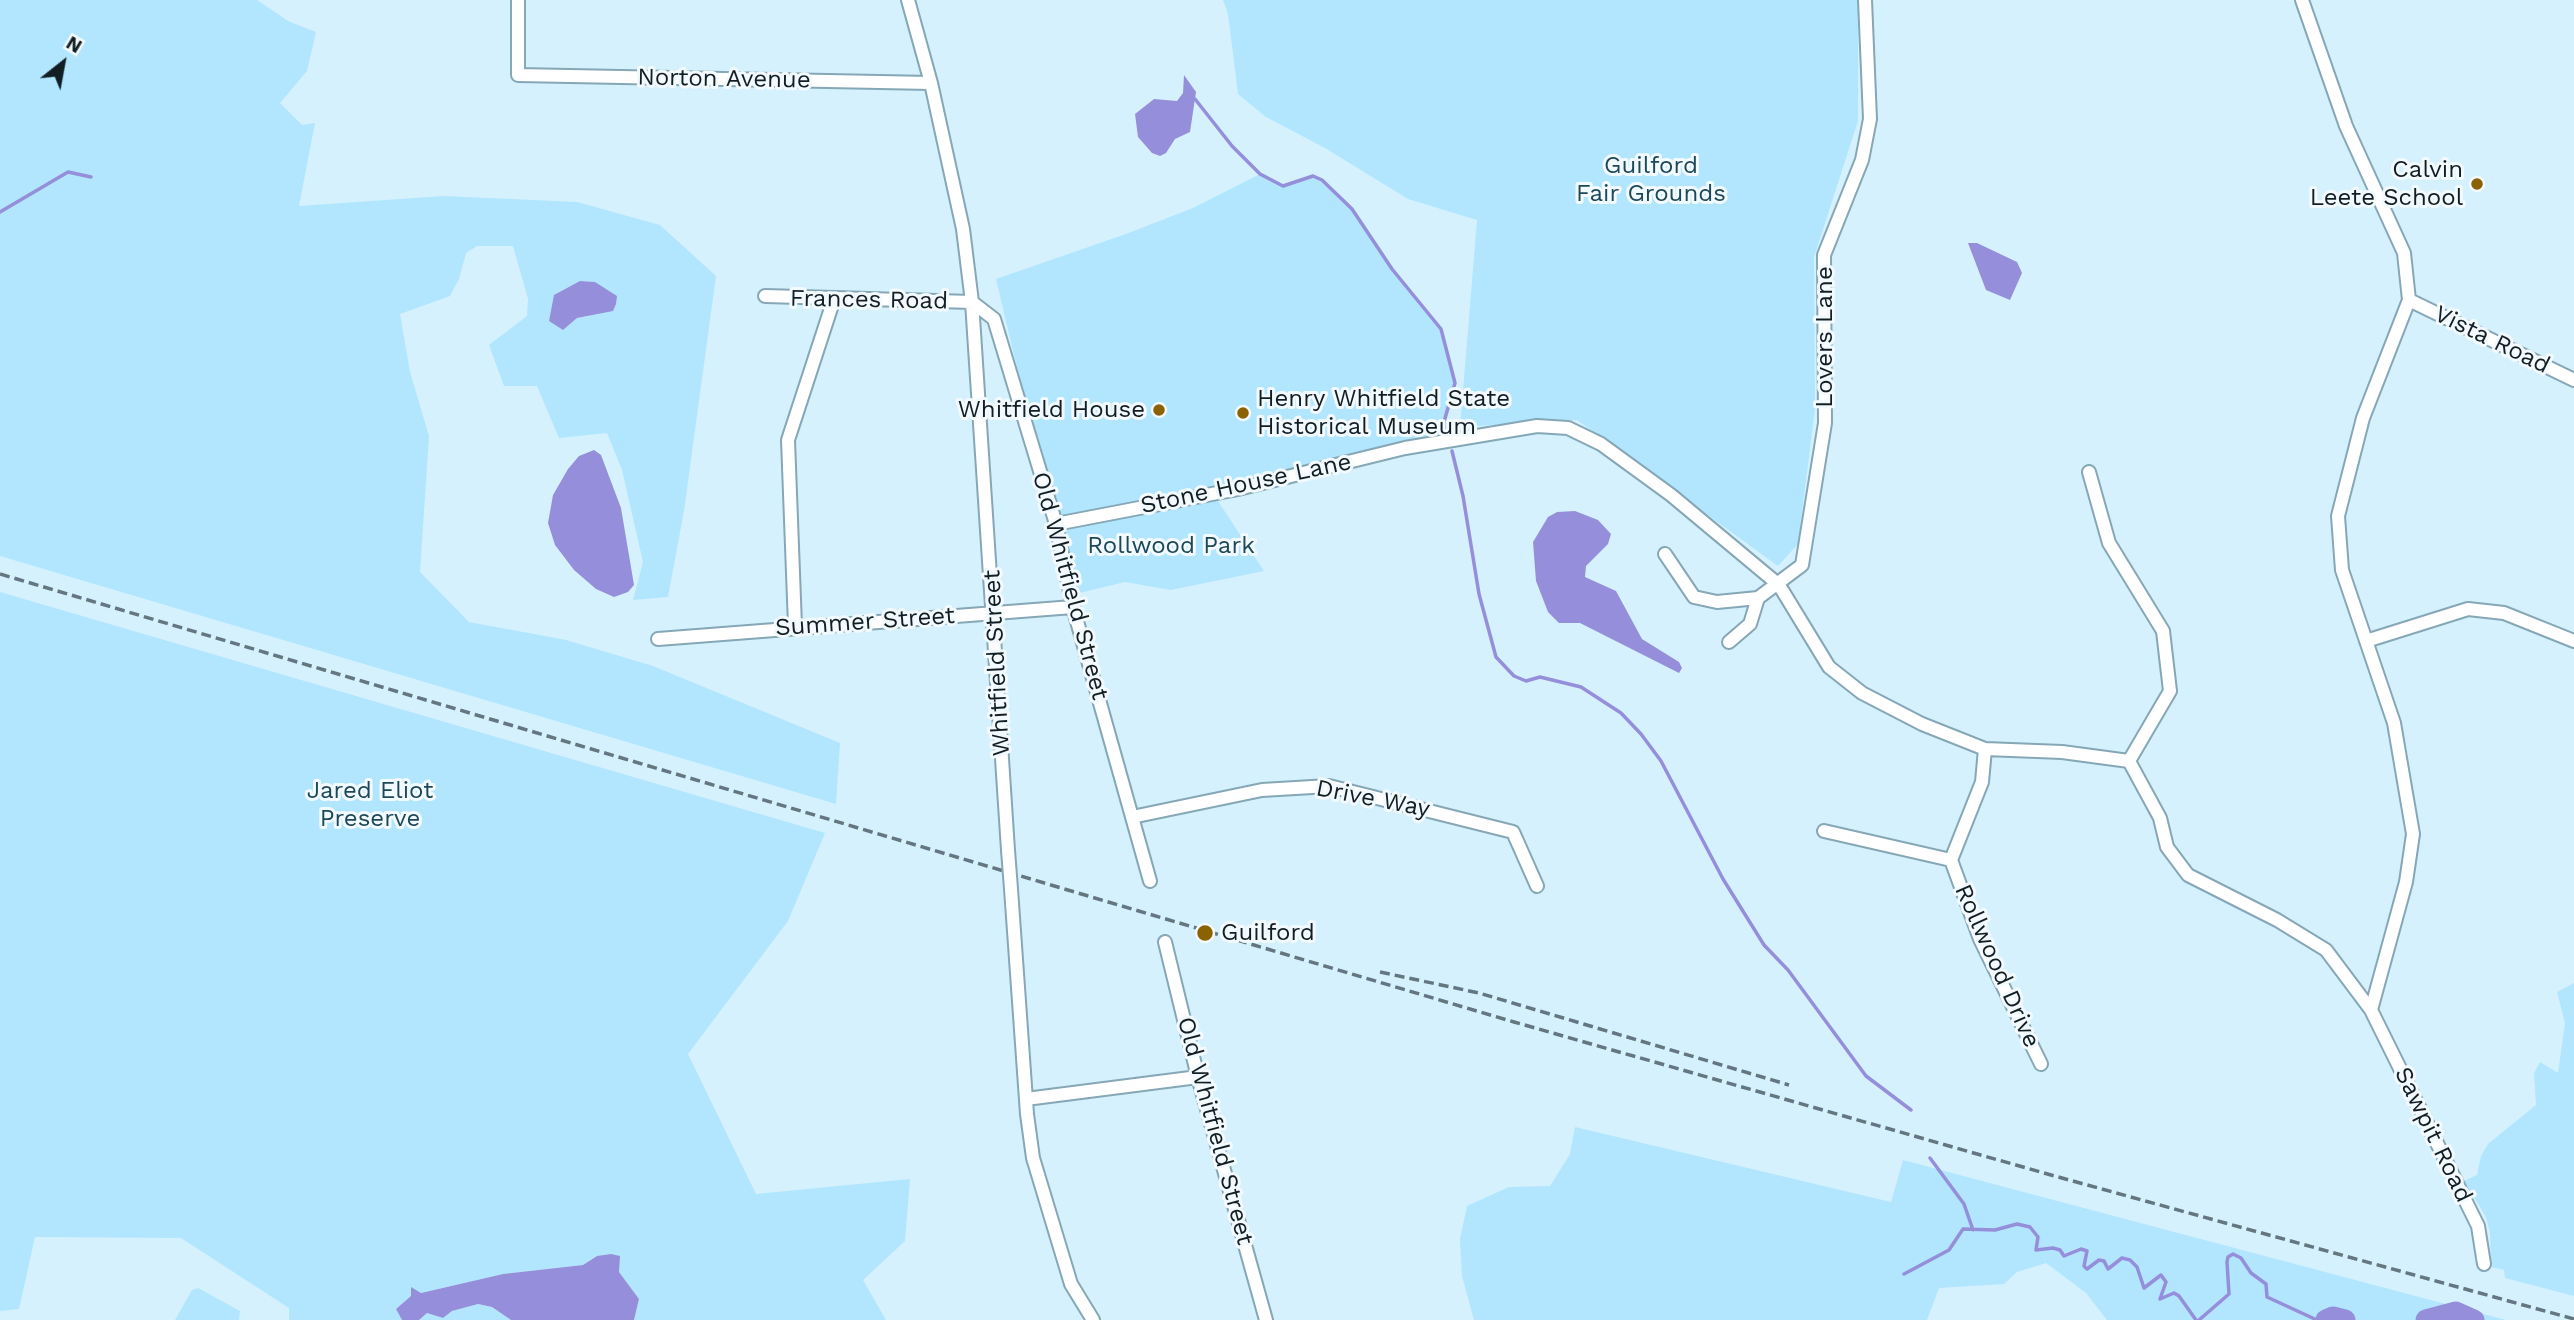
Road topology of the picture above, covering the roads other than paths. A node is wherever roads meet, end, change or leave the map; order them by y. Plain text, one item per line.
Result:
1 (518, 0) edge
2 (908, 0) edge
3 (1865, 0) edge
4 (2302, 0) edge
5 (931, 83) junction
6 (765, 296) dead end
7 (834, 299) junction
8 (2409, 300) junction
9 (972, 302) junction
10 (2574, 380) edge
11 (2089, 472) dead end
12 (1056, 524) junction
13 (1665, 554) dead end
14 (1779, 585) junction
15 (1758, 598) junction
16 (1073, 607) junction
17 (995, 614) junction
18 (794, 626) junction
19 (658, 639) dead end
20 (2365, 641) junction
21 (2574, 641) edge
22 (1729, 642) dead end
23 (1985, 749) junction
24 (2130, 761) junction
25 (1132, 817) junction
26 (1824, 831) dead end
27 (1951, 860) junction
28 (1150, 881) dead end
29 (1537, 886) dead end
30 (1164, 942) dead end
31 (2371, 1010) junction
32 (2041, 1063) dead end
33 (1198, 1077) junction
34 (1026, 1099) junction
35 (2484, 1264) dead end
36 (1093, 1320) edge
37 (1266, 1320) edge

1 - 5 street, Norton Avenue
2 - 5 street, Whitfield Street
3 - 14 street, Lovers Lane
4 - 8 street
5 - 9 street, Whitfield Street
6 - 7 street, Frances Road
7 - 9 street, Frances Road
7 - 18 street
8 - 10 street, Vista Road
8 - 20 street
9 - 12 street, Old Whitfield Street
9 - 17 street, Whitfield Street
11 - 24 street
12 - 14 street, Stone House Lane
12 - 16 street, Old Whitfield Street
13 - 15 street
14 - 15 street, Lovers Lane
14 - 23 street, Stone House Lane
15 - 22 street
16 - 17 street, Summer Street
16 - 25 street, Old Whitfield Street
17 - 18 street, Summer Street
17 - 34 street, Whitfield Street, bridge
18 - 19 street, Summer Street
20 - 21 street
20 - 31 street
23 - 24 street, Stone House Lane
23 - 27 street, Rollwood Drive
24 - 31 street
25 - 28 street, Old Whitfield Street
25 - 29 street, Drive Way
26 - 27 street
27 - 32 street, Rollwood Drive
30 - 33 street, Old Whitfield Street
31 - 35 street, Sawpit Road
33 - 34 street
33 - 37 street, Old Whitfield Street
34 - 36 street, Whitfield Street

